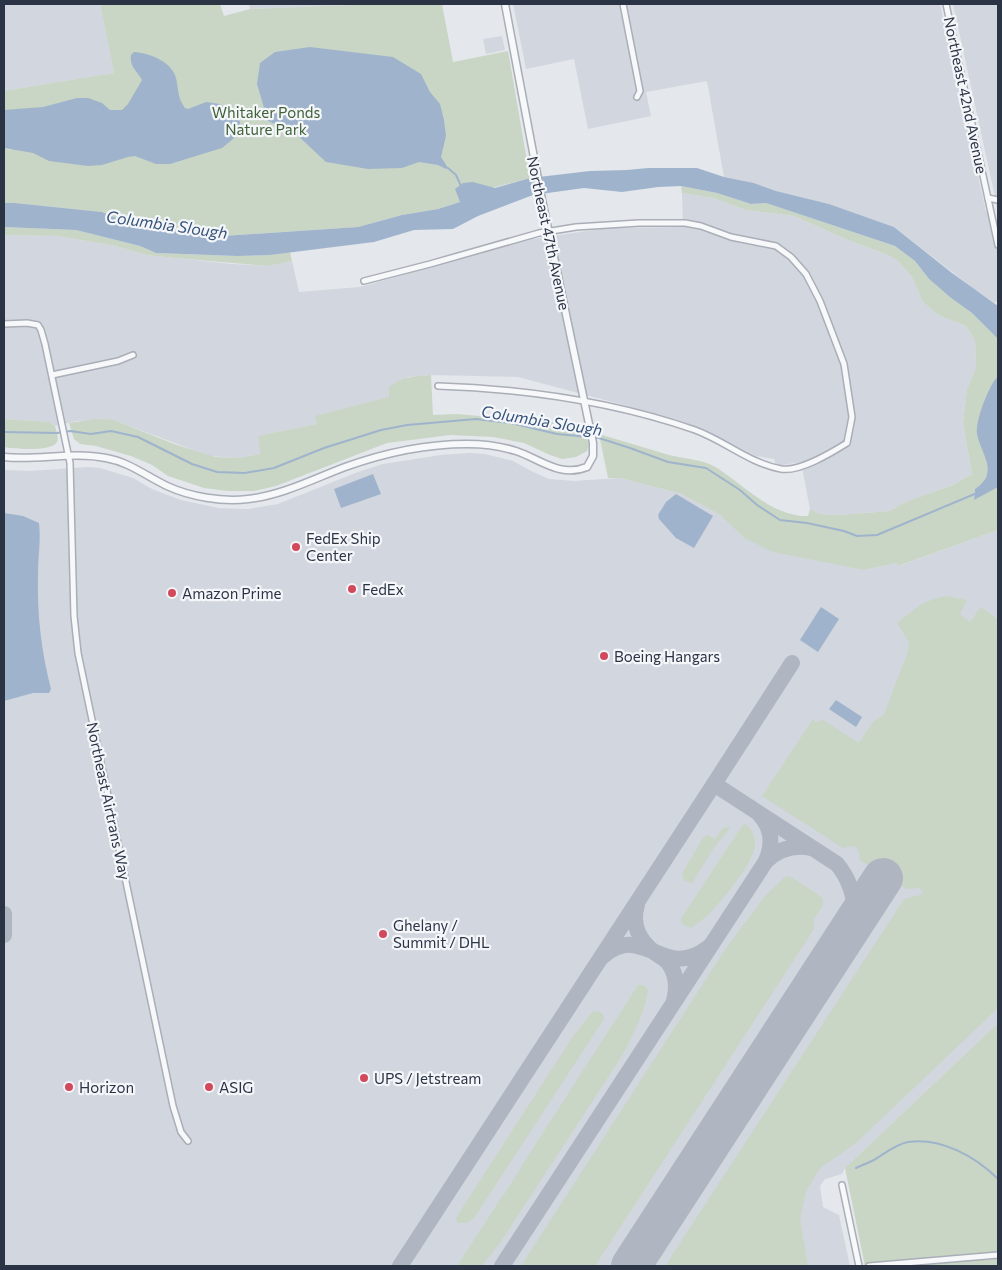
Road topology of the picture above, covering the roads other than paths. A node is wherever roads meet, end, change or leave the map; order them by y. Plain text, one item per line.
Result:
1 (504, 4) edge
2 (623, 4) edge
3 (946, 4) edge
4 (637, 97) dead end
5 (988, 198) junction
6 (998, 200) edge
7 (548, 231) junction
8 (998, 245) edge
9 (364, 280) dead end
10 (4, 324) edge
11 (133, 355) dead end
12 (52, 375) junction
13 (438, 386) dead end
14 (584, 400) junction
15 (69, 455) junction
16 (4, 457) edge
17 (188, 1141) dead end
18 (842, 1184) dead end
19 (998, 1255) edge
20 (859, 1266) edge
21 (869, 1266) edge

1 - 7 street, Northeast 47th Avenue
2 - 4 street
3 - 5 street, Northeast 42nd Avenue
5 - 6 street
5 - 8 street, Northeast 42nd Avenue
7 - 9 street
7 - 14 street, Northeast 47th Avenue
7 - 14 street
10 - 12 street, Northeast Airtrans Way
11 - 12 street
12 - 15 street, Northeast Airtrans Way
13 - 14 street
14 - 15 street, Northeast 47th Avenue
15 - 16 street
15 - 17 street, Northeast Airtrans Way
18 - 20 street
19 - 21 street

